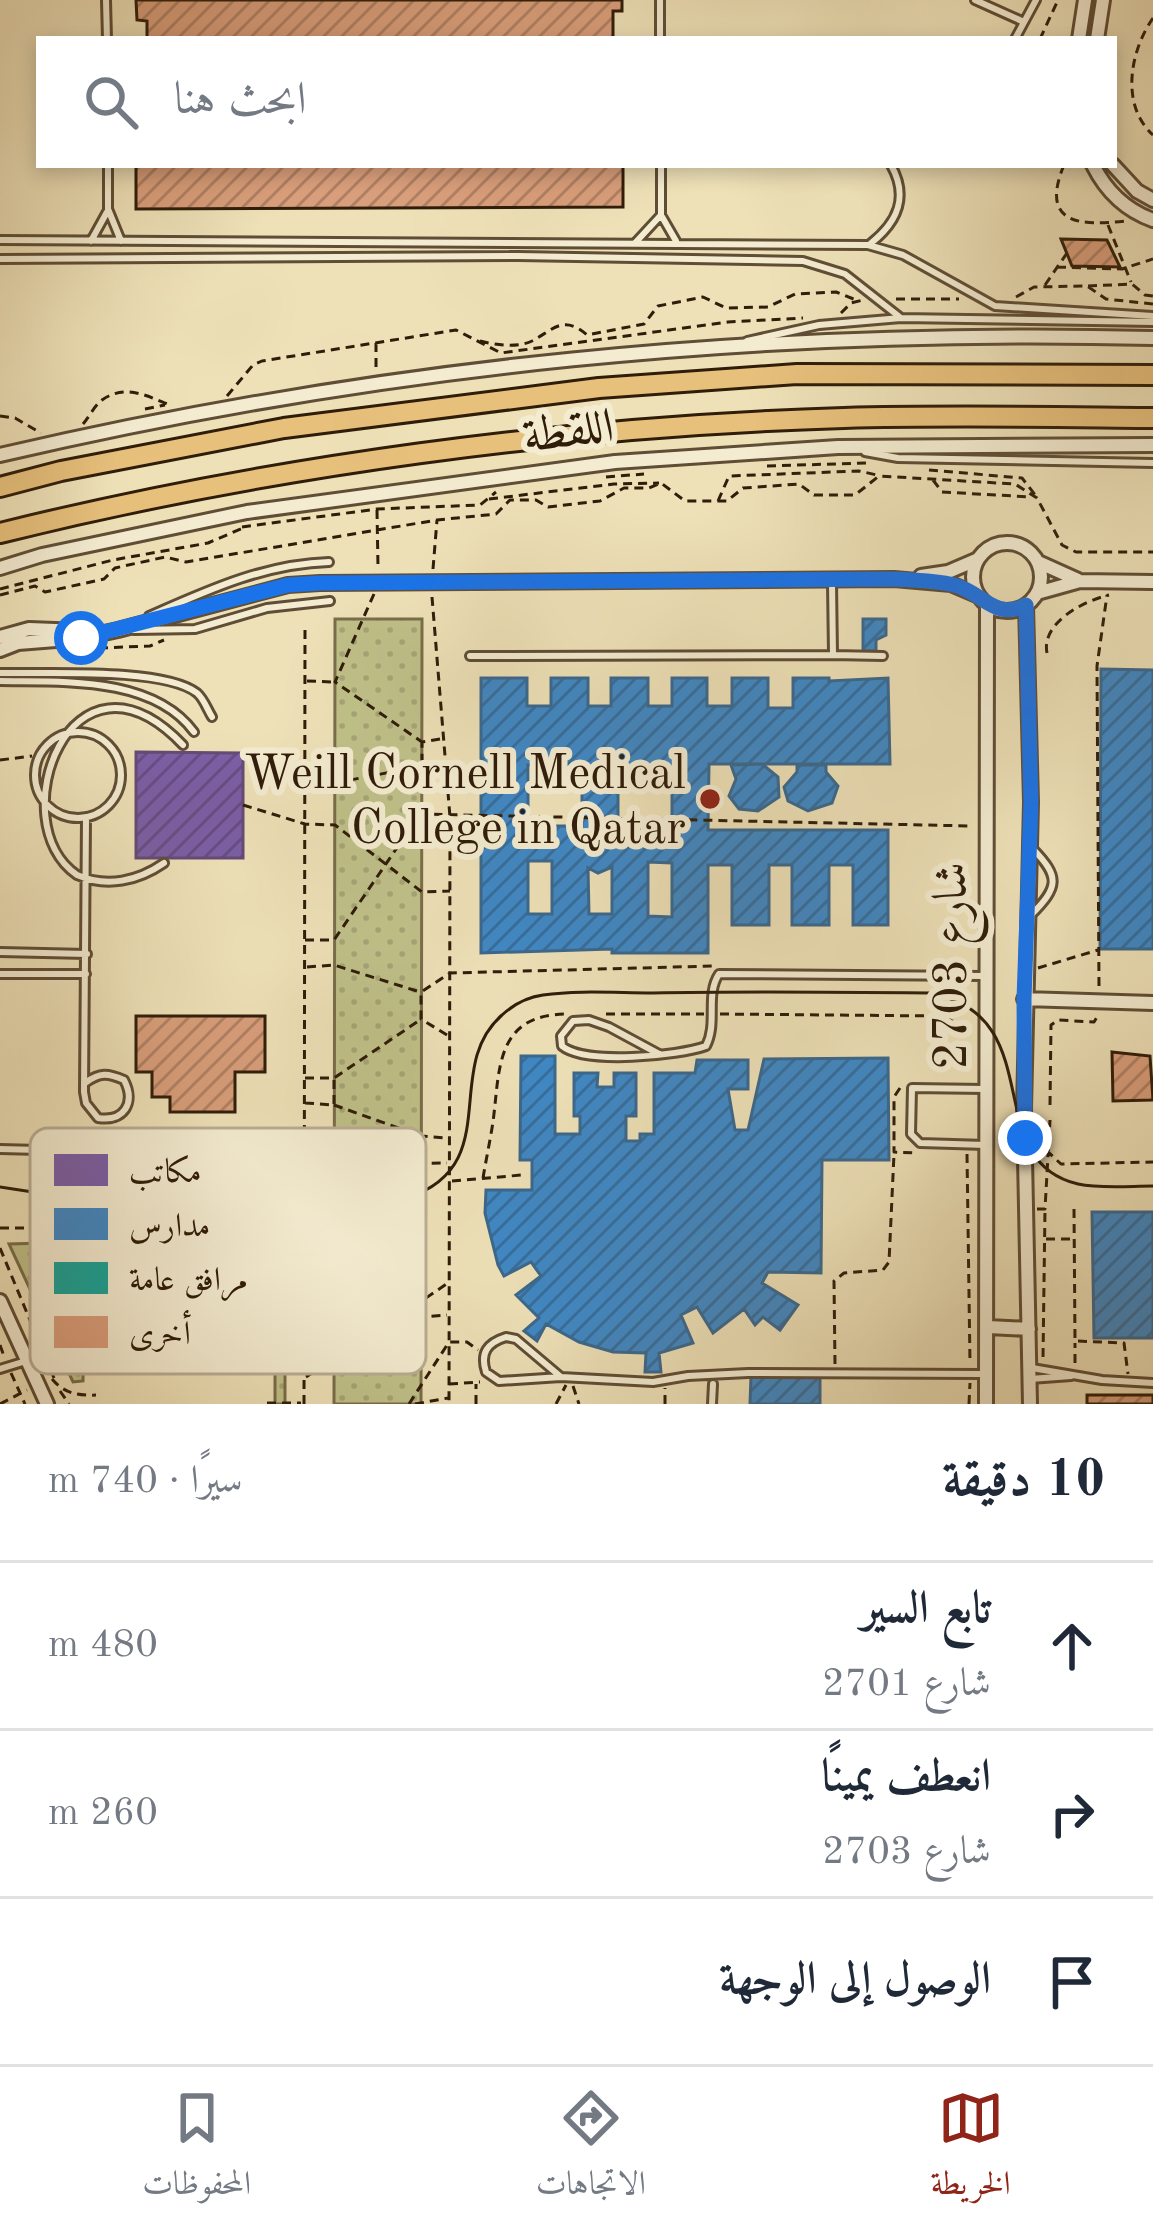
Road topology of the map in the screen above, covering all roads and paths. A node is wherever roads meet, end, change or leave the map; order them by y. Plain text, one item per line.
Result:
1 (106, 0) edge
2 (660, 0) edge
3 (974, 0) edge
4 (1036, 0) edge
5 (1058, 0) edge
6 (1085, 0) edge
7 (1103, 0) edge
8 (1153, 18) edge
9 (1024, 22) junction
10 (107, 36) edge
11 (660, 36) edge
12 (1017, 36) edge
13 (1041, 36) edge
14 (1079, 36) edge
15 (1097, 36) edge
16 (1153, 135) edge
17 (108, 168) edge
18 (661, 168) edge
19 (893, 168) edge
20 (1063, 168) edge
21 (1095, 168) edge
22 (1116, 168) edge
23 (1153, 200) edge
24 (108, 209) junction
25 (661, 215) junction
26 (1150, 220) edge
27 (1108, 223) junction
28 (0, 240) edge
29 (91, 241) junction
30 (121, 241) junction
31 (636, 242) junction
32 (677, 243) junction
33 (868, 245) junction
34 (1066, 253) dead end
35 (0, 259) edge
36 (1153, 259) edge
37 (1057, 267) junction
38 (1123, 269) junction
39 (1132, 284) junction
40 (1087, 286) junction
41 (1044, 287) junction
42 (1145, 296) junction
43 (1153, 296) edge
44 (1011, 298) dead end
45 (877, 299) junction
46 (979, 299) junction
47 (857, 300) junction
48 (1145, 303) junction
49 (1153, 304) edge
50 (1010, 308) junction
51 (813, 318) dead end
52 (829, 318) dead end
53 (901, 318) junction
54 (1010, 319) junction
55 (1153, 319) edge
56 (1153, 338) edge
57 (477, 340) junction
58 (376, 343) junction
59 (738, 343) junction
60 (1153, 374) edge
61 (376, 383) junction
62 (226, 396) dead end
63 (172, 406) dead end
64 (0, 416) edge
65 (1153, 418) edge
66 (76, 426) dead end
67 (43, 434) dead end
68 (1153, 445) edge
69 (838, 447) junction
70 (0, 455) edge
71 (1153, 463) edge
72 (883, 465) dead end
73 (752, 466) dead end
74 (730, 467) dead end
75 (924, 469) dead end
76 (644, 474) dead end
77 (729, 476) junction
78 (879, 476) junction
79 (932, 479) junction
80 (579, 480) dead end
81 (661, 483) junction
82 (0, 487) edge
83 (506, 487) dead end
84 (1037, 497) junction
85 (489, 499) junction
86 (718, 501) junction
87 (377, 509) junction
88 (437, 520) junction
89 (244, 527) junction
90 (377, 530) junction
91 (0, 533) edge
92 (198, 536) dead end
93 (152, 544) dead end
94 (1153, 552) edge
95 (84, 559) dead end
96 (977, 560) junction
97 (329, 562) dead end
98 (1038, 562) junction
99 (0, 568) edge
100 (832, 579) junction
101 (894, 579) junction
102 (1079, 581) junction
103 (378, 582) junction
104 (431, 582) junction
105 (1153, 582) edge
106 (0, 592) edge
107 (1037, 593) junction
108 (1108, 596) junction
109 (1117, 596) dead end
110 (983, 601) junction
111 (330, 602) dead end
112 (1026, 605) junction
113 (305, 626) dead end
114 (118, 630) junction
115 (163, 630) junction
116 (0, 638) edge
117 (0, 650) edge
118 (83, 650) dead end
119 (1047, 653) dead end
120 (833, 655) junction
121 (470, 656) dead end
122 (883, 656) dead end
123 (0, 677) edge
124 (305, 681) junction
125 (335, 682) junction
126 (212, 717) dead end
127 (66, 720) dead end
128 (55, 728) dead end
129 (194, 732) dead end
130 (442, 739) junction
131 (422, 742) junction
132 (183, 746) dead end
133 (35, 758) junction
134 (0, 760) edge
135 (444, 765) junction
136 (422, 766) junction
137 (26, 772) dead end
138 (305, 782) junction
139 (243, 806) dead end
140 (86, 817) junction
141 (450, 817) junction
142 (305, 824) junction
143 (985, 826) junction
144 (1029, 845) junction
145 (41, 849) dead end
146 (164, 863) dead end
147 (387, 866) junction
148 (86, 879) junction
149 (450, 891) junction
150 (1029, 918) junction
151 (305, 940) junction
152 (1100, 949) junction
153 (0, 952) edge
154 (87, 954) junction
155 (968, 964) dead end
156 (923, 965) dead end
157 (720, 966) dead end
158 (305, 967) junction
159 (1027, 970) junction
160 (450, 973) junction
161 (0, 974) edge
162 (87, 974) junction
163 (984, 976) junction
164 (422, 992) junction
165 (1099, 994) dead end
166 (1024, 999) junction
167 (1153, 1003) edge
168 (1099, 1009) dead end
169 (569, 1014) dead end
170 (590, 1014) dead end
171 (712, 1014) junction
172 (548, 1015) junction
173 (422, 1019) junction
174 (968, 1028) dead end
175 (564, 1029) junction
176 (450, 1036) junction
177 (658, 1054) junction
178 (305, 1078) junction
179 (334, 1078) junction
180 (85, 1083) junction
181 (912, 1088) junction
182 (986, 1090) junction
183 (305, 1103) junction
184 (334, 1105) junction
185 (1050, 1105) dead end
186 (1050, 1120) dead end
187 (305, 1128) edge
188 (399, 1128) edge
189 (426, 1136) edge
190 (450, 1138) junction
191 (986, 1145) junction
192 (0, 1149) edge
193 (30, 1150) edge
194 (1046, 1150) junction
195 (895, 1152) junction
196 (932, 1153) dead end
197 (951, 1154) dead end
198 (1153, 1162) edge
199 (426, 1163) edge
200 (449, 1163) junction
201 (522, 1175) dead end
202 (483, 1178) junction
203 (450, 1181) junction
204 (1035, 1209) dead end
205 (1045, 1209) junction
206 (1074, 1209) dead end
207 (1045, 1239) junction
208 (1075, 1239) junction
209 (0, 1248) edge
210 (449, 1282) junction
211 (426, 1298) edge
212 (0, 1301) edge
213 (449, 1315) junction
214 (426, 1316) edge
215 (30, 1320) edge
216 (988, 1328) junction
217 (1029, 1328) junction
218 (1075, 1341) junction
219 (449, 1342) junction
220 (483, 1355) junction
221 (26, 1360) junction
222 (970, 1366) dead end
223 (0, 1369) edge
224 (30, 1369) edge
225 (1034, 1369) junction
226 (32, 1374) edge
227 (52, 1374) edge
228 (304, 1374) edge
229 (310, 1374) edge
230 (836, 1374) junction
231 (986, 1374) junction
232 (1073, 1376) junction
233 (54, 1378) junction
234 (304, 1378) junction
235 (566, 1378) junction
236 (499, 1381) junction
237 (665, 1381) junction
238 (476, 1382) junction
239 (1129, 1382) junction
240 (970, 1383) dead end
241 (1153, 1383) edge
242 (37, 1384) junction
243 (449, 1384) junction
244 (713, 1384) dead end
245 (58, 1388) junction
246 (96, 1394) dead end
247 (449, 1401) edge
248 (267, 1402) edge
249 (0, 1403) edge
250 (304, 1403) edge
251 (47, 1404) edge
252 (69, 1404) edge
253 (412, 1404) edge
254 (476, 1404) edge
255 (556, 1404) edge
256 (580, 1404) edge
257 (665, 1404) edge
258 (712, 1404) edge
259 (969, 1404) edge
260 (986, 1404) edge
261 (1030, 1404) edge

1 - 10 lane
2 - 11 lane
3 - 9 lane
4 - 9 lane
5 - 13 path
6 - 14 street
7 - 15 street
8 - 16 path
9 - 12 lane
17 - 24 lane
18 - 25 lane
19 - 33 lane
20 - 27 path
21 - 26 street
22 - 23 street
24 - 29 lane
24 - 30 lane
25 - 31 lane
25 - 32 lane
26 - 27 path
27 - 38 path
28 - 29 lane
29 - 30 lane
30 - 31 lane
31 - 32 lane
32 - 33 lane
33 - 46 lane
34 - 37 path
35 - 45 lane
36 - 38 path
37 - 38 path
37 - 41 path
38 - 39 path
39 - 40 path
39 - 42 path
40 - 41 path
40 - 48 path
41 - 44 path
42 - 43 path
42 - 48 path
45 - 46 path
45 - 47 path
45 - 53 lane
46 - 50 lane
47 - 52 path
47 - 57 path
48 - 49 path
50 - 54 lane
50 - 55 lane
51 - 57 path
53 - 54 lane
53 - 59 lane
54 - 55 lane
56 - 59 street, اللقطة
57 - 58 path
58 - 61 path
58 - 62 path
59 - 61 street, اللقطة
60 - 82 main road, اللقطة
61 - 70 street, اللقطة
63 - 66 path
64 - 67 path
65 - 91 main road, اللقطة
68 - 69 street, اللقطة
69 - 71 lane
69 - 99 street, اللقطة
72 - 73 path
74 - 77 path
75 - 84 path
76 - 80 path
77 - 78 path
77 - 86 path
78 - 79 path
78 - 86 path
79 - 84 path
79 - 84 path
81 - 85 path
81 - 86 path
81 - 88 path
83 - 85 path
84 - 94 path
85 - 87 path
87 - 89 path
87 - 90 path
88 - 90 path
88 - 104 path
89 - 92 path
89 - 106 path
90 - 103 path
90 - 106 path
93 - 95 path
96 - 98 street
96 - 101 street
96 - 110 street
97 - 114 lane
98 - 102 street
98 - 107 street
100 - 101 street
100 - 104 street
100 - 120 lane
101 - 110 street
102 - 105 street
102 - 107 street
103 - 104 street
103 - 114 street
103 - 125 path
104 - 130 path
107 - 112 street
108 - 109 path
108 - 119 path
108 - 152 path
110 - 112 street
110 - 143 street, شارع 2703
111 - 115 lane
112 - 144 street, شارع 2703
113 - 124 path
114 - 115 lane
114 - 116 street
114 - 117 street
115 - 118 path
120 - 121 lane
120 - 122 lane
123 - 126 lane
123 - 129 lane
124 - 125 path
124 - 138 path
125 - 131 path
127 - 132 lane
128 - 133 lane
130 - 131 path
130 - 135 path
131 - 136 path
133 - 134 path
133 - 137 lane
133 - 140 lane
133 - 140 lane
135 - 136 path
135 - 141 path
136 - 138 path
138 - 142 path
139 - 142 path
140 - 148 lane
141 - 143 path
141 - 147 path
141 - 149 path
142 - 147 path
142 - 151 path
143 - 163 street, شارع 2703
144 - 150 street, شارع 2703
144 - 150 lane
145 - 148 lane
146 - 148 lane
147 - 149 path
147 - 151 path
148 - 154 lane
149 - 160 path
150 - 159 street, شارع 2703
151 - 158 path
152 - 159 path
152 - 165 path
153 - 154 lane
154 - 162 lane
155 - 156 path
157 - 160 path
158 - 164 path
158 - 178 path
159 - 166 street, شارع 2703
160 - 164 path
160 - 176 path
161 - 162 lane
162 - 180 lane
163 - 171 lane
163 - 182 street, شارع 2703
164 - 173 path
166 - 167 street
166 - 217 street, شارع 2703
168 - 185 path
169 - 172 path
170 - 171 path
171 - 174 path
171 - 177 lane
172 - 175 path
172 - 202 path
173 - 176 path
173 - 179 path
175 - 177 lane
175 - 177 lane
176 - 190 path
178 - 179 path
178 - 183 path
179 - 184 path
180 - 180 lane
181 - 182 lane
181 - 191 lane
181 - 195 path
182 - 191 street, شارع 2703
183 - 184 path
183 - 187 path
184 - 188 path
186 - 194 path
189 - 190 path
190 - 200 path
191 - 216 street, شارع 2703
192 - 193 lane
194 - 198 path
194 - 205 path
195 - 196 path
195 - 230 path
197 - 222 path
199 - 200 path
200 - 203 path
201 - 202 path
202 - 203 path
203 - 210 path
204 - 205 path
205 - 207 path
206 - 208 path
207 - 208 path
207 - 225 path
208 - 218 path
209 - 215 path
210 - 211 path
210 - 213 path
212 - 221 street
213 - 214 path
213 - 219 path
216 - 217 street
216 - 231 street, شارع 2703
217 - 225 street, شارع 2703
218 - 232 path
218 - 239 path
219 - 220 path
219 - 243 path
219 - 253 path
220 - 235 lane
220 - 236 lane
221 - 223 lane
221 - 224 street
225 - 232 lane
225 - 261 street, شارع 2703
226 - 242 street
227 - 233 path
228 - 234 path
229 - 234 path
230 - 231 lane
230 - 237 lane
231 - 260 street, شارع 2703
232 - 239 lane
233 - 242 path
233 - 245 path
234 - 250 path
235 - 236 lane
235 - 237 lane
235 - 255 path
235 - 256 path
236 - 238 path
237 - 257 path
238 - 243 path
238 - 254 path
239 - 241 lane
240 - 259 path
242 - 249 path
242 - 251 street
243 - 247 path
244 - 258 lane
245 - 246 path
245 - 252 path
247 - 253 path
248 - 250 path

